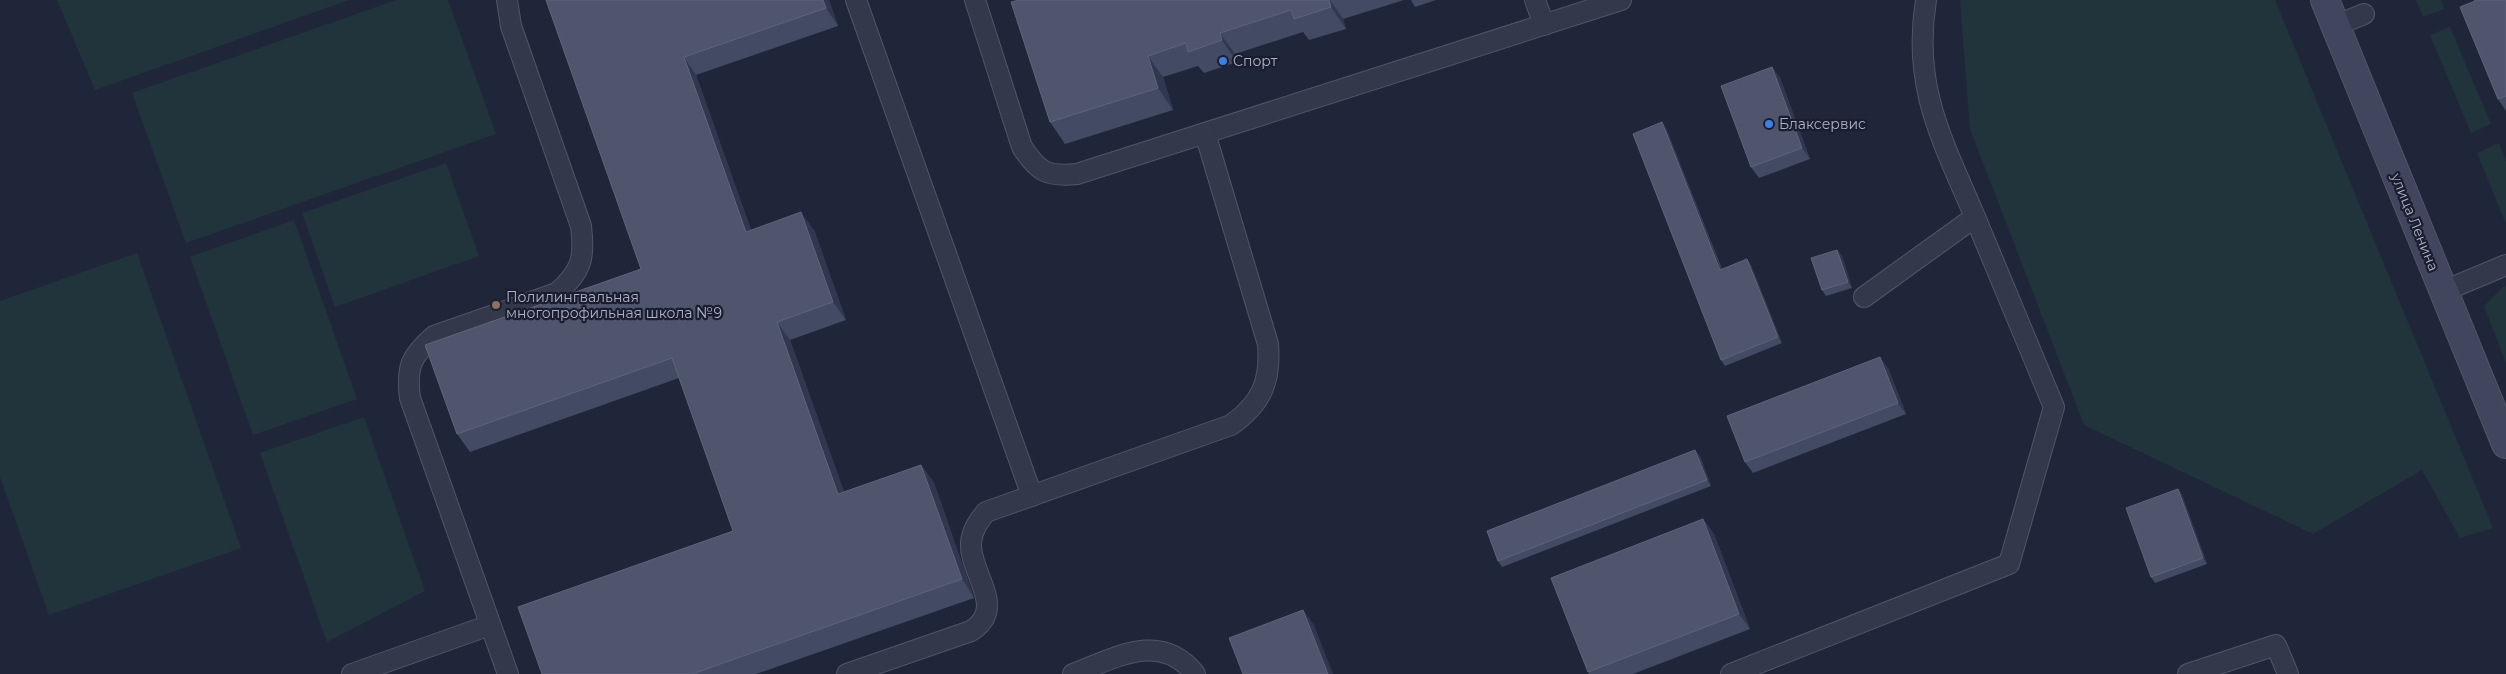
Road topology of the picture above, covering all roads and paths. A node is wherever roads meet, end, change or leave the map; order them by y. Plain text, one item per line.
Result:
1 (507, 0) edge
2 (856, 0) edge
3 (975, 0) edge
4 (1536, 0) edge
5 (1621, 0) edge
6 (1926, 0) edge
7 (2324, 0) edge
8 (2364, 14) dead end
9 (1544, 25) junction
10 (2335, 26) junction
11 (1204, 133) junction
12 (1975, 217) junction
13 (2506, 265) edge
14 (2444, 291) junction
15 (1864, 297) dead end
16 (2506, 444) edge
17 (1032, 496) junction
18 (490, 625) junction
19 (352, 674) edge
20 (508, 674) edge
21 (847, 674) edge
22 (1074, 674) edge
23 (1195, 674) edge
24 (1732, 674) edge
25 (2188, 674) edge
26 (2288, 674) edge

1 - 18 lane
2 - 17 lane
3 - 11 lane
4 - 9 lane
5 - 9 lane
6 - 12 lane
7 - 10 main road, улица Ленина
8 - 10 lane
9 - 11 lane
10 - 14 main road, улица Ленина
11 - 17 lane
12 - 15 lane
12 - 24 lane
13 - 14 lane
14 - 16 main road, улица Ленина
17 - 21 lane
18 - 19 lane
18 - 20 lane
22 - 23 lane
25 - 26 lane

